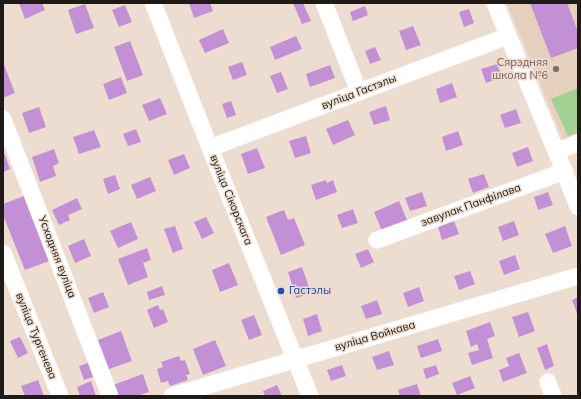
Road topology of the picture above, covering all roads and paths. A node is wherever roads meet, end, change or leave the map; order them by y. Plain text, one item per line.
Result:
1 (153, 3) edge
2 (324, 3) edge
3 (495, 3) edge
4 (508, 36) junction
5 (359, 92) junction
6 (3, 119) edge
7 (578, 143) edge
8 (210, 148) junction
9 (557, 151) junction
10 (565, 171) junction
11 (578, 207) edge
12 (377, 240) dead end
13 (3, 253) edge
14 (578, 276) edge
15 (296, 359) junction
16 (60, 396) edge
17 (110, 396) edge
18 (172, 396) edge
19 (310, 396) edge

1 - 8 street, вуліца Сікорскага
2 - 5 street
3 - 4 street
4 - 5 street, вуліца Гастэлы
4 - 9 street
5 - 8 street, вуліца Гастэлы
6 - 17 street, Усходняя вуліца
7 - 9 street
8 - 15 street, вуліца Сікорскага
9 - 10 street
10 - 11 street
10 - 12 street, завулак Панфілава
13 - 16 street, вуліца Тургенева
14 - 15 street, вуліца Войкава
15 - 18 street, вуліца Войкава
15 - 19 street, вуліца Сікорскага

